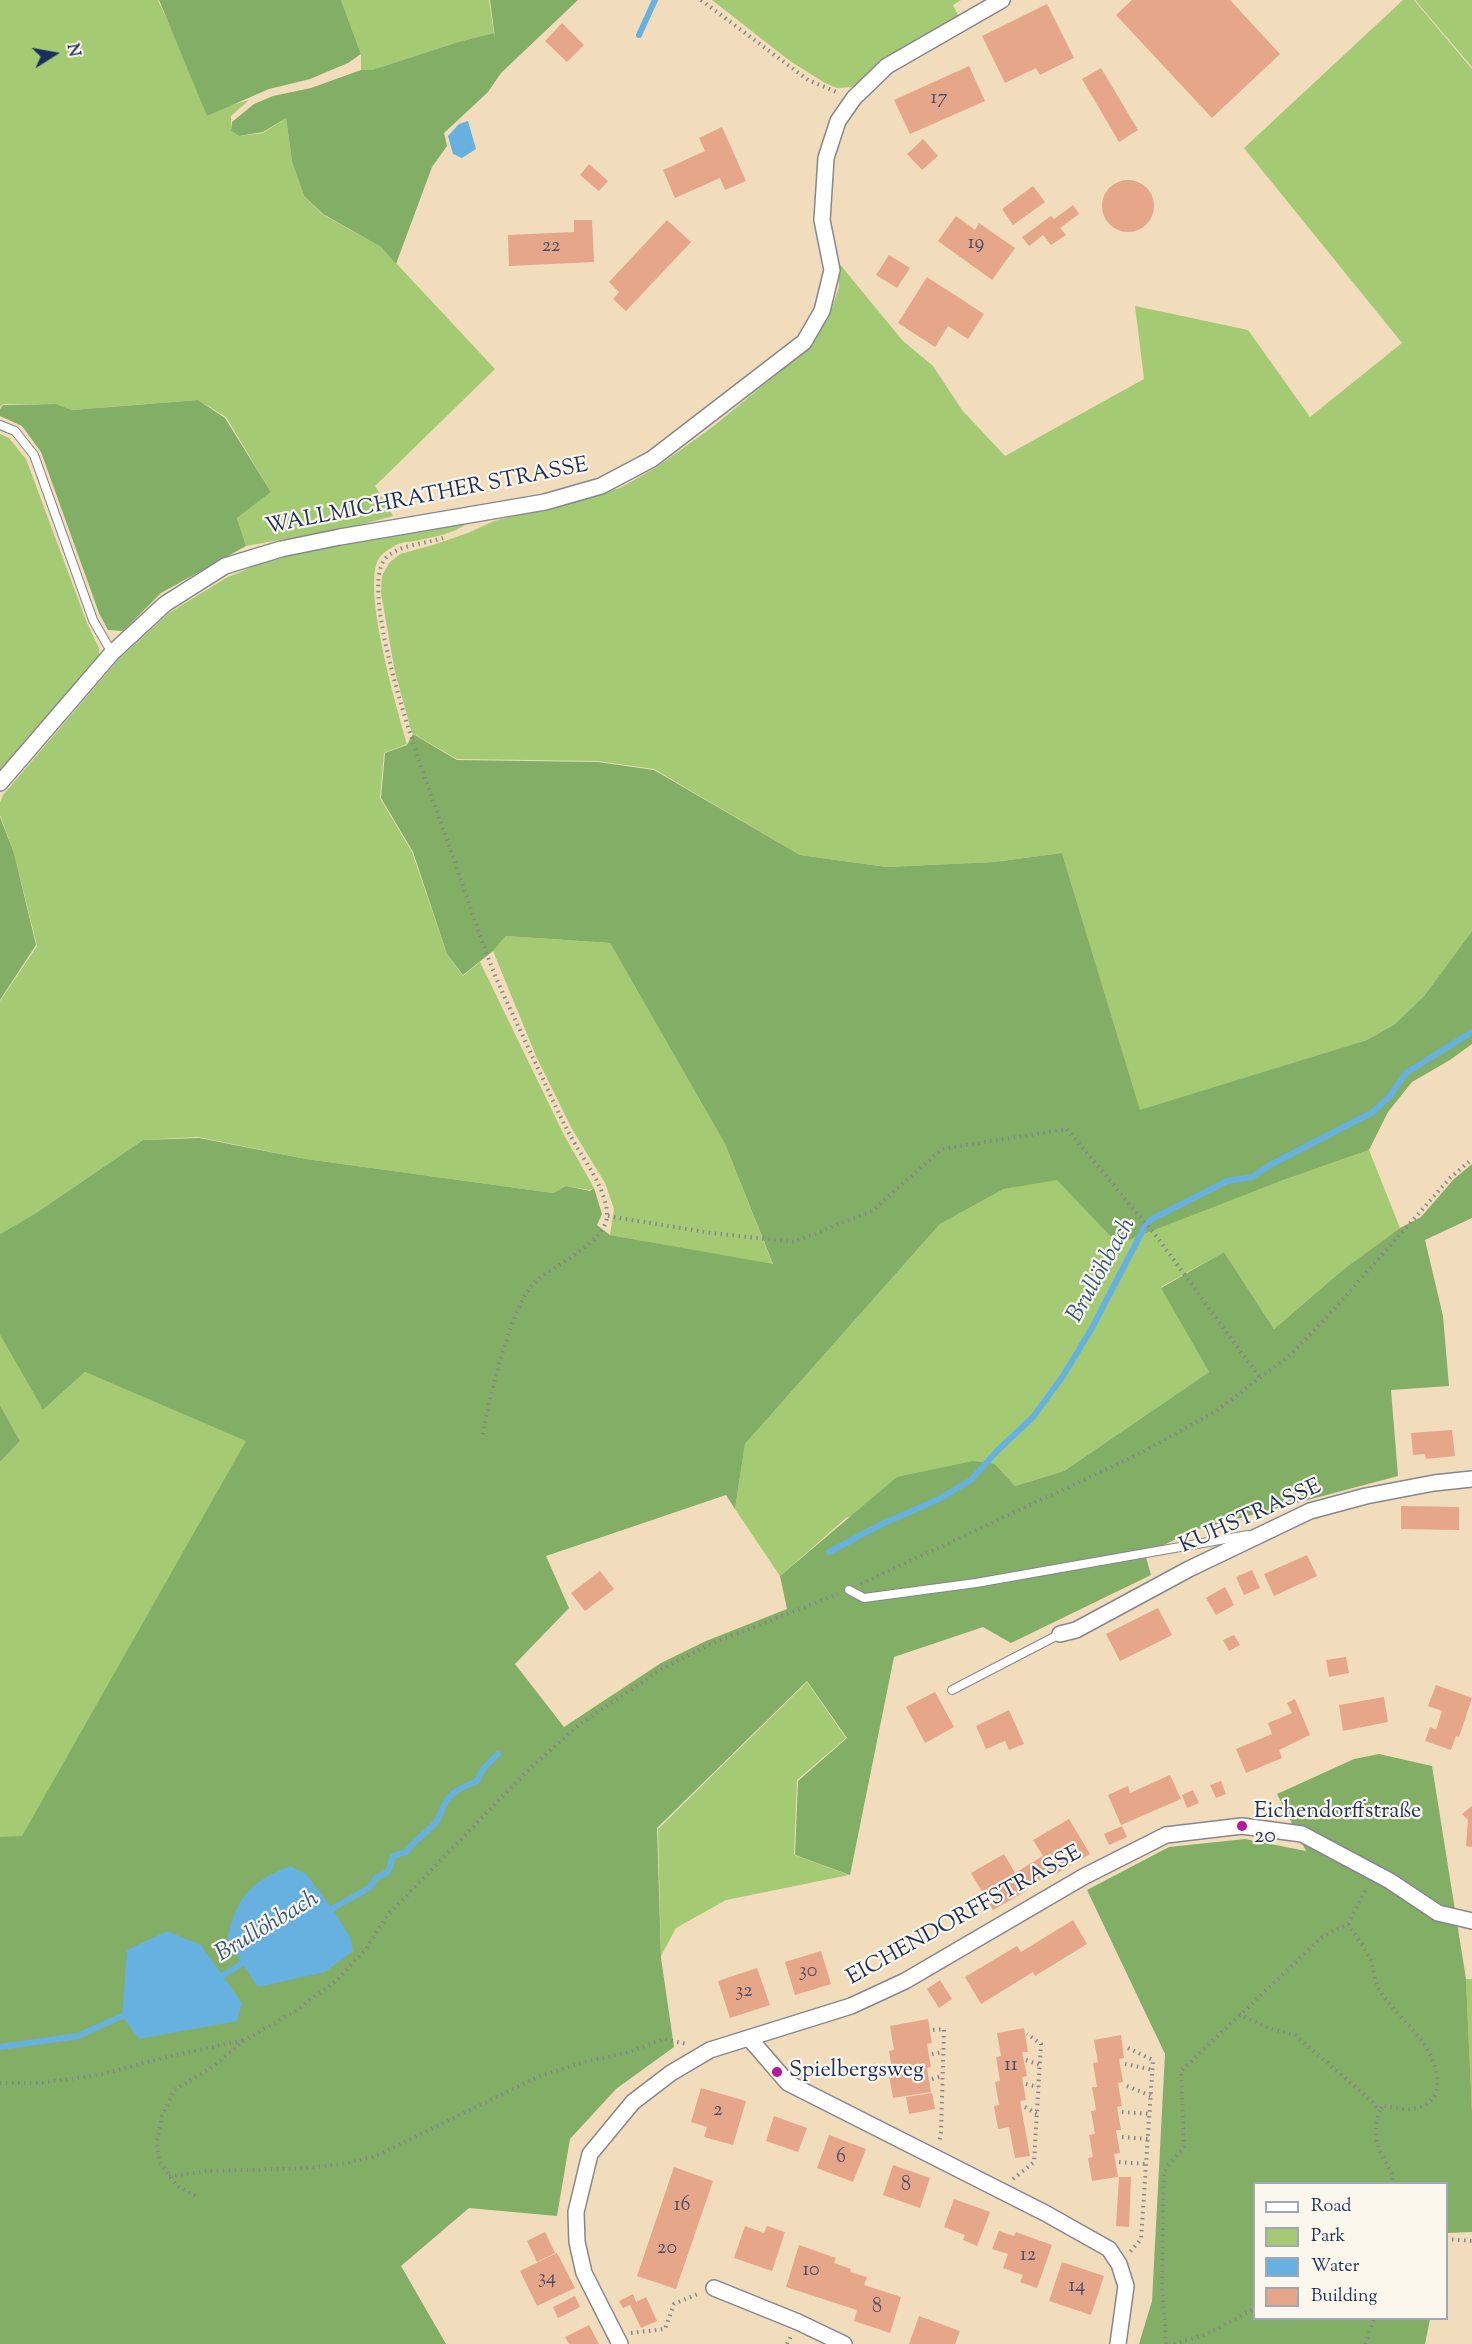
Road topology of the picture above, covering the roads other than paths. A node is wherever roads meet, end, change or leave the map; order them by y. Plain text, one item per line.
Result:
1 (1002, 0) edge
2 (0, 425) edge
3 (112, 653) junction
4 (0, 783) edge
5 (1472, 1479) edge
6 (1270, 1531) junction
7 (849, 1590) road end
8 (1060, 1634) joint
9 (952, 1690) dead end
10 (1472, 1921) edge
11 (749, 2038) junction
12 (714, 2288) road end
13 (618, 2340) edge
14 (844, 2344) edge
15 (1118, 2344) edge

1 - 3 street, WALLMICHRATHER STRASSE
2 - 3 lane
3 - 4 street, WALLMICHRATHER STRASSE
5 - 6 street, KUHSTRASSE
6 - 7 lane
6 - 8 street, KUHSTRASSE
8 - 9 lane
10 - 11 street, EICHENDORFFSTRASSE
11 - 13 street, EICHENDORFFSTRASSE
11 - 15 street
12 - 14 street

